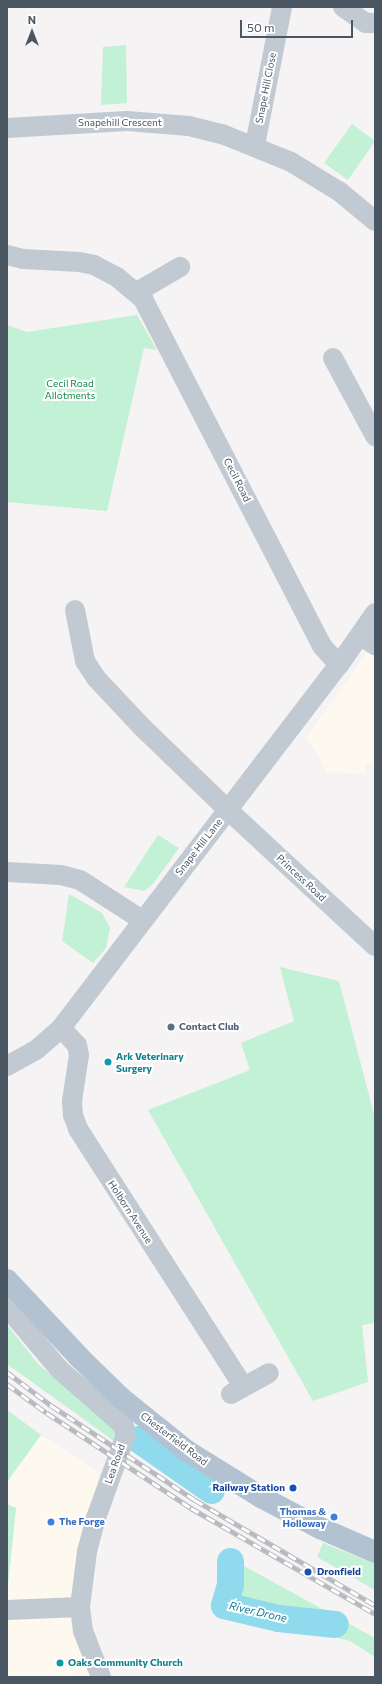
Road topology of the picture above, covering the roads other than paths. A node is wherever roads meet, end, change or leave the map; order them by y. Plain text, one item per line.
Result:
1 (282, 7) edge
2 (343, 7) edge
3 (375, 23) edge
4 (7, 128) edge
5 (255, 145) junction
6 (375, 221) edge
7 (7, 255) edge
8 (180, 267) dead end
9 (137, 292) junction
10 (333, 358) dead end
11 (375, 436) edge
12 (74, 610) dead end
13 (375, 613) edge
14 (368, 640) edge
15 (339, 665) junction
16 (228, 810) junction
17 (7, 872) edge
18 (142, 920) junction
19 (375, 946) edge
20 (61, 1028) junction
21 (10, 1061) edge
22 (7, 1280) edge
23 (7, 1292) edge
24 (269, 1373) dead end
25 (375, 1552) edge
26 (80, 1607) junction
27 (7, 1610) edge
28 (101, 1677) edge

1 - 5 street, Snape Hill Close
2 - 3 street
4 - 5 street, Snapehill Crescent
5 - 6 street, Snapehill Crescent
7 - 9 street, Cecil Road
8 - 9 street
9 - 15 street, Cecil Road
10 - 11 street
12 - 16 street, Princess Road
13 - 14 street, Snape Hill Lane
14 - 15 street, Snape Hill Lane
15 - 16 street, Snape Hill Lane
16 - 18 street, Snape Hill Lane
16 - 19 street, Princess Road
17 - 18 street
18 - 20 street, Snape Hill Lane
20 - 21 street, Snape Hill Lane
20 - 24 street, Holborn Avenue
22 - 25 main road, Chesterfield Road
23 - 26 street, Lea Road
26 - 27 street
26 - 28 street, Lea Road

